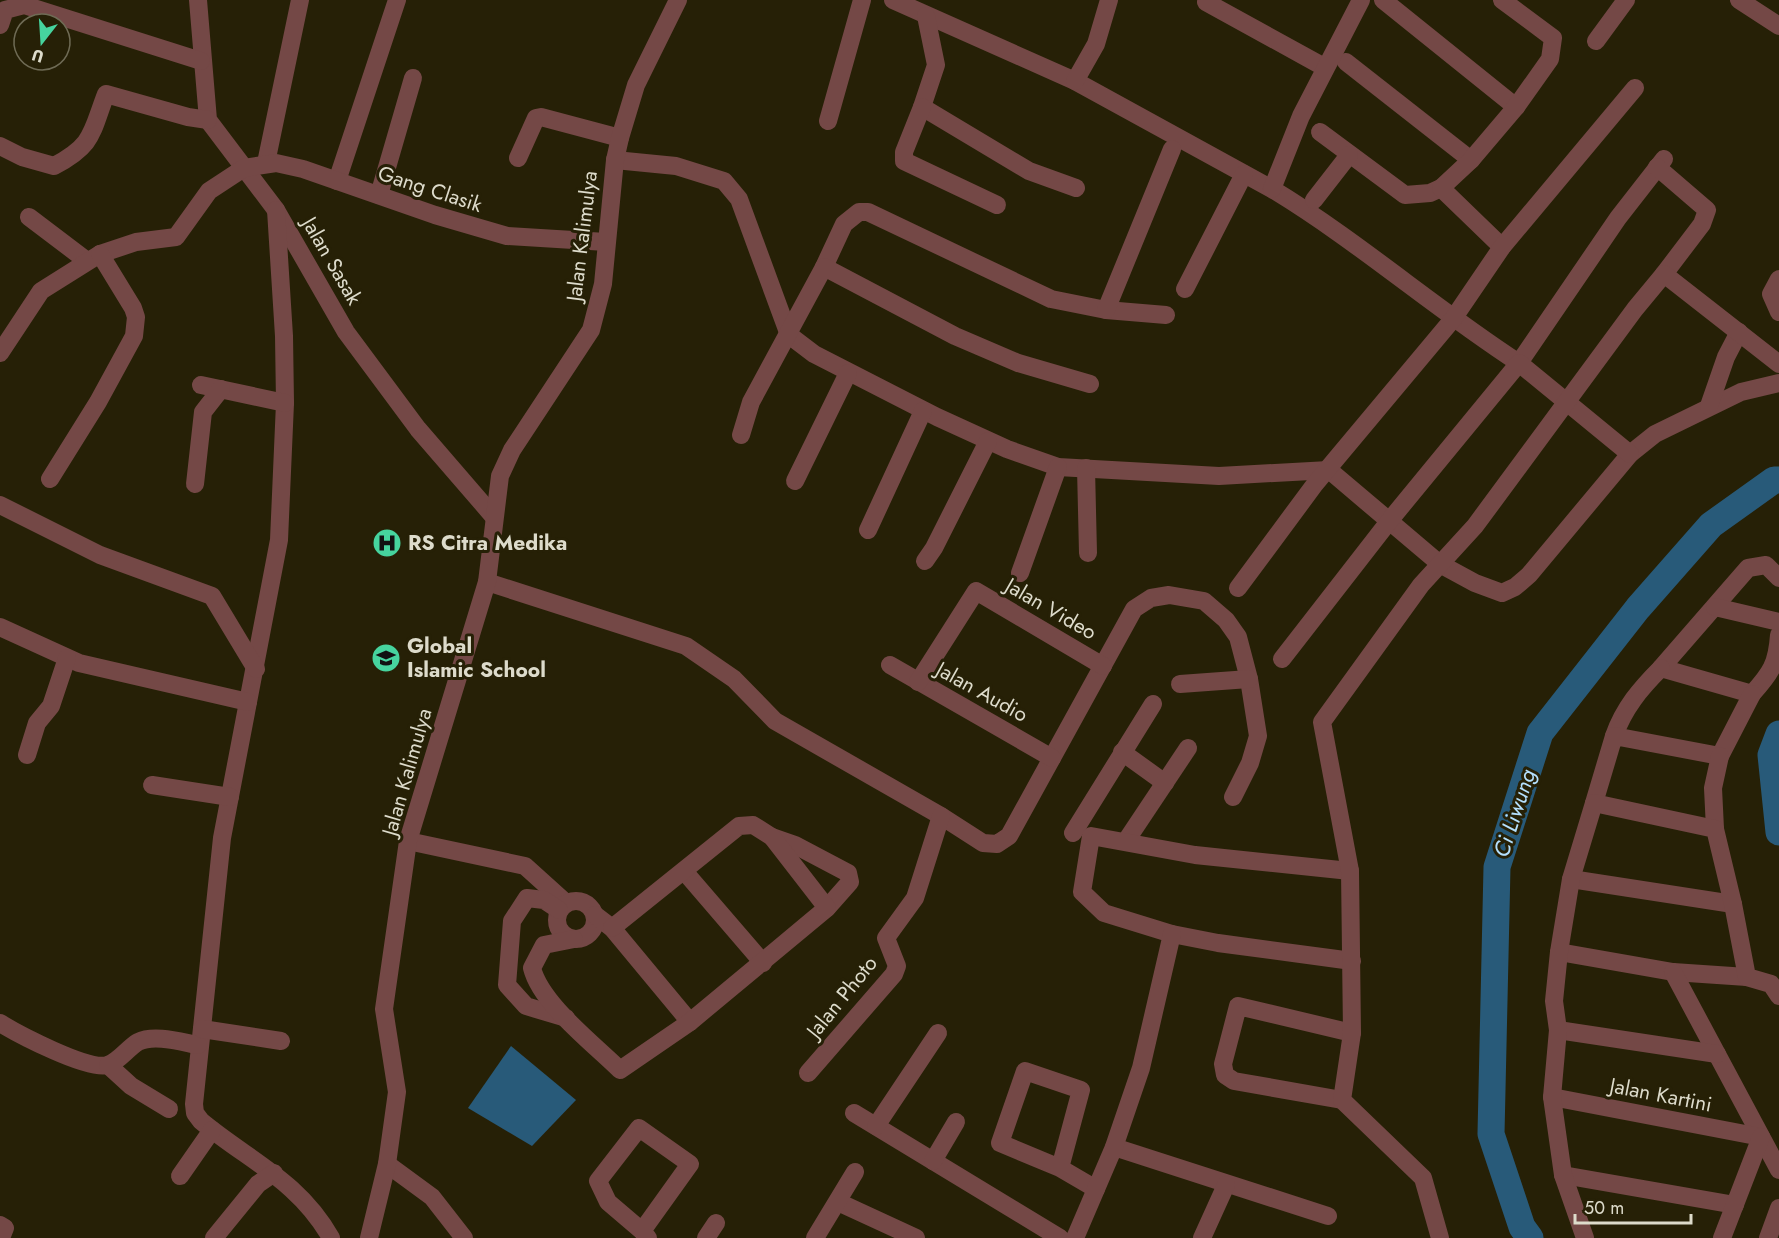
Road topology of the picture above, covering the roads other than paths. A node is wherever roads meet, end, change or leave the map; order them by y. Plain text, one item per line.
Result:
1 (198, 0) edge
2 (300, 0) edge
3 (397, 0) edge
4 (678, 0) edge
5 (862, 0) edge
6 (893, 0) edge
7 (1109, 0) edge
8 (1361, 0) edge
9 (1383, 0) edge
10 (1502, 0) edge
11 (1626, 0) edge
12 (1745, 1) edge
13 (1206, 2) dead end
14 (926, 16) junction
15 (0, 26) edge
16 (1779, 26) edge
17 (1596, 41) dead end
18 (201, 61) junction
19 (1346, 62) dead end
20 (1324, 67) junction
21 (413, 78) dead end
22 (1074, 81) junction
23 (1635, 88) dead end
24 (922, 107) junction
25 (1516, 107) junction
26 (208, 120) junction
27 (828, 121) dead end
28 (1320, 132) dead end
29 (620, 138) junction
30 (0, 146) edge
31 (1172, 149) dead end
32 (1349, 155) junction
33 (518, 158) dead end
34 (615, 160) junction
35 (1471, 160) junction
36 (266, 163) junction
37 (244, 168) junction
38 (1244, 174) junction
39 (337, 181) junction
40 (1076, 188) dead end
41 (1441, 188) junction
42 (1272, 189) junction
43 (379, 195) junction
44 (1314, 200) dead end
45 (997, 205) dead end
46 (276, 210) junction
47 (29, 217) dead end
48 (606, 242) junction
49 (1502, 247) junction
50 (93, 257) junction
51 (824, 267) junction
52 (1664, 274) junction
53 (1779, 279) edge
54 (1185, 290) dead end
55 (1106, 310) junction
56 (1779, 312) edge
57 (1167, 315) dead end
58 (1453, 320) junction
59 (1739, 332) junction
60 (789, 335) junction
61 (0, 353) edge
62 (1519, 363) junction
63 (1779, 364) edge
64 (848, 372) junction
65 (1779, 383) edge
66 (1090, 384) dead end
67 (201, 385) dead end
68 (221, 389) junction
69 (1567, 400) junction
70 (285, 403) junction
71 (1709, 406) junction
72 (923, 411) junction
73 (741, 435) dead end
74 (988, 441) junction
75 (1630, 453) junction
76 (1058, 467) junction
77 (1086, 468) junction
78 (1329, 470) junction
79 (50, 479) dead end
80 (795, 481) dead end
81 (195, 484) dead end
82 (0, 505) edge
83 (494, 517) junction
84 (1390, 520) junction
85 (868, 530) dead end
86 (1088, 553) dead end
87 (925, 561) dead end
88 (1440, 564) junction
89 (1020, 573) dead end
90 (1779, 578) edge
91 (487, 582) junction
92 (1238, 588) dead end
93 (1715, 607) junction
94 (1779, 622) edge
95 (0, 627) edge
96 (1779, 635) edge
97 (67, 658) junction
98 (1282, 659) dead end
99 (890, 665) dead end
100 (1103, 666) junction
101 (1662, 668) junction
102 (256, 669) junction
103 (1249, 679) junction
104 (918, 682) junction
105 (1180, 684) dead end
106 (1752, 694) junction
107 (248, 702) junction
108 (1153, 704) dead end
109 (1614, 736) junction
110 (1188, 748) dead end
111 (1122, 752) junction
112 (27, 755) dead end
113 (1720, 756) junction
114 (1052, 758) junction
115 (1165, 783) junction
116 (152, 785) dead end
117 (230, 797) junction
118 (1233, 797) dead end
119 (1594, 803) junction
120 (941, 816) junction
121 (1715, 829) junction
122 (1073, 833) dead end
123 (771, 837) junction
124 (1126, 841) junction
125 (408, 842) junction
126 (684, 871) junction
127 (1350, 871) junction
128 (1571, 879) junction
129 (1733, 904) junction
130 (563, 907) junction
131 (827, 908) junction
132 (596, 915) junction
133 (612, 928) junction
134 (1172, 934) junction
135 (574, 939) junction
136 (1559, 952) junction
137 (1352, 962) junction
138 (763, 963) junction
139 (1673, 972) junction
140 (1747, 977) junction
141 (1779, 996) edge
142 (566, 1018) junction
143 (690, 1022) junction
144 (0, 1023) edge
145 (1558, 1030) junction
146 (938, 1033) dead end
147 (1352, 1033) junction
148 (200, 1037) junction
149 (280, 1041) dead end
150 (1717, 1054) junction
151 (108, 1065) junction
152 (808, 1073) dead end
153 (1552, 1097) junction
154 (1342, 1100) junction
155 (170, 1109) dead end
156 (854, 1113) dead end
157 (956, 1122) dead end
158 (876, 1126) junction
159 (212, 1130) junction
160 (1761, 1137) junction
161 (1113, 1148) junction
162 (933, 1161) junction
163 (387, 1164) junction
164 (1060, 1168) junction
165 (1779, 1170) edge
166 (855, 1172) dead end
167 (274, 1173) junction
168 (1563, 1175) junction
169 (180, 1176) dead end
170 (1226, 1185) junction
171 (1096, 1189) junction
172 (838, 1202) junction
173 (1735, 1204) junction
174 (1779, 1208) edge
175 (1328, 1216) dead end
176 (0, 1225) edge
177 (645, 1235) edge
178 (1, 1238) edge
179 (214, 1238) edge
180 (330, 1238) edge
181 (369, 1238) edge
182 (464, 1238) edge
183 (815, 1238) edge
184 (916, 1238) edge
185 (1060, 1238) edge
186 (1075, 1238) edge
187 (1202, 1238) edge
188 (1440, 1238) edge
189 (1585, 1238) edge
190 (1722, 1238) edge
191 (1768, 1238) edge

1 - 18 street
2 - 36 street
3 - 39 street
4 - 29 street, Jalan Kalimulya
5 - 27 street
6 - 14 street
7 - 22 street
8 - 20 street
9 - 25 street
10 - 25 street
11 - 17 street
12 - 16 street
13 - 20 street
14 - 22 street
14 - 24 street
15 - 18 street
18 - 26 street
19 - 35 street
20 - 42 street
21 - 43 street
22 - 38 street
23 - 49 street
24 - 40 street
24 - 45 street
25 - 35 street
26 - 30 street
26 - 37 street, Jalan Sasak
28 - 32 street
29 - 33 street
29 - 34 street, Jalan Kalimulya
31 - 55 street
32 - 41 street
32 - 44 street
34 - 48 street, Jalan Kalimulya
34 - 60 street
35 - 41 street
36 - 37 street, Gang Clasik
36 - 39 street, Gang Clasik
37 - 46 street, Jalan Sasak
37 - 50 street
38 - 42 street
38 - 54 street
39 - 43 street, Gang Clasik
41 - 49 street
42 - 58 street
43 - 48 street, Gang Clasik
46 - 70 street
46 - 83 street, Jalan Sasak
47 - 50 street
48 - 83 street, Jalan Kalimulya
49 - 58 street
50 - 61 street
50 - 79 street
51 - 55 street
51 - 60 street
51 - 66 street
52 - 59 street
52 - 62 street
52 - 69 street
53 - 56 street
55 - 57 street
58 - 62 street
58 - 78 street
59 - 63 street
59 - 71 street
60 - 64 street
60 - 73 street
62 - 69 street
62 - 84 street
64 - 72 street
64 - 80 street
65 - 71 street
67 - 68 street
68 - 70 street
68 - 81 street
69 - 75 street
69 - 88 street
70 - 102 street
71 - 75 street
72 - 74 street
72 - 85 street
74 - 76 street
74 - 87 street
75 - 88 street
76 - 77 street
76 - 89 street
77 - 78 street
77 - 86 street
78 - 84 street
78 - 92 street
82 - 102 street
83 - 91 street, Jalan Kalimulya
84 - 88 street
84 - 98 street
88 - 127 street
90 - 93 street
91 - 120 street
91 - 125 street, Jalan Kalimulya
93 - 94 street
93 - 101 street
95 - 97 street
96 - 106 street
97 - 107 street
97 - 112 street
99 - 104 street, Jalan Audio
100 - 103 street
100 - 104 street, Jalan Video
100 - 114 street
101 - 106 street
101 - 109 street
102 - 107 street
103 - 105 street
103 - 118 street
104 - 114 street, Jalan Audio
106 - 113 street
107 - 117 street
108 - 111 street
109 - 113 street
109 - 119 street
110 - 115 street
111 - 115 street
111 - 122 street
113 - 121 street
114 - 120 street
115 - 124 street
116 - 117 street
117 - 148 street
119 - 121 street
119 - 128 street
120 - 152 street, Jalan Photo
121 - 129 street
123 - 126 street
123 - 131 street
123 - 131 street
124 - 127 street
124 - 134 street
125 - 130 street
125 - 163 street, Jalan Kalimulya
126 - 133 street
126 - 138 street
127 - 137 street
128 - 129 street
128 - 136 street
129 - 140 street
130 - 132 street
130 - 135 street
130 - 142 street
131 - 138 street
132 - 133 street
132 - 135 street
133 - 143 street
134 - 137 street
134 - 161 street
135 - 142 street
136 - 139 street
136 - 145 street
137 - 147 street
138 - 143 street
139 - 140 street
139 - 150 street, Jalan Kartini
140 - 141 street
142 - 143 street
144 - 151 street
145 - 150 street
145 - 153 street
146 - 158 street
147 - 154 street
147 - 154 street
148 - 149 street
148 - 151 street
148 - 159 street
150 - 160 street, Jalan Kartini
151 - 155 street
153 - 160 street, Jalan Kartini
153 - 168 street
154 - 188 street
156 - 158 street
157 - 162 street
158 - 162 street
159 - 167 street
159 - 169 street
160 - 165 street
160 - 173 street
161 - 170 street
161 - 171 street
162 - 185 street
163 - 181 street, Jalan Kalimulya
163 - 182 street
164 - 164 street
164 - 171 street
166 - 172 street
167 - 179 street
167 - 180 street
168 - 173 street
168 - 189 street
170 - 175 street
170 - 187 street
171 - 186 street
172 - 183 street
172 - 184 street
173 - 190 street
174 - 191 street
176 - 178 street
177 - 177 street

